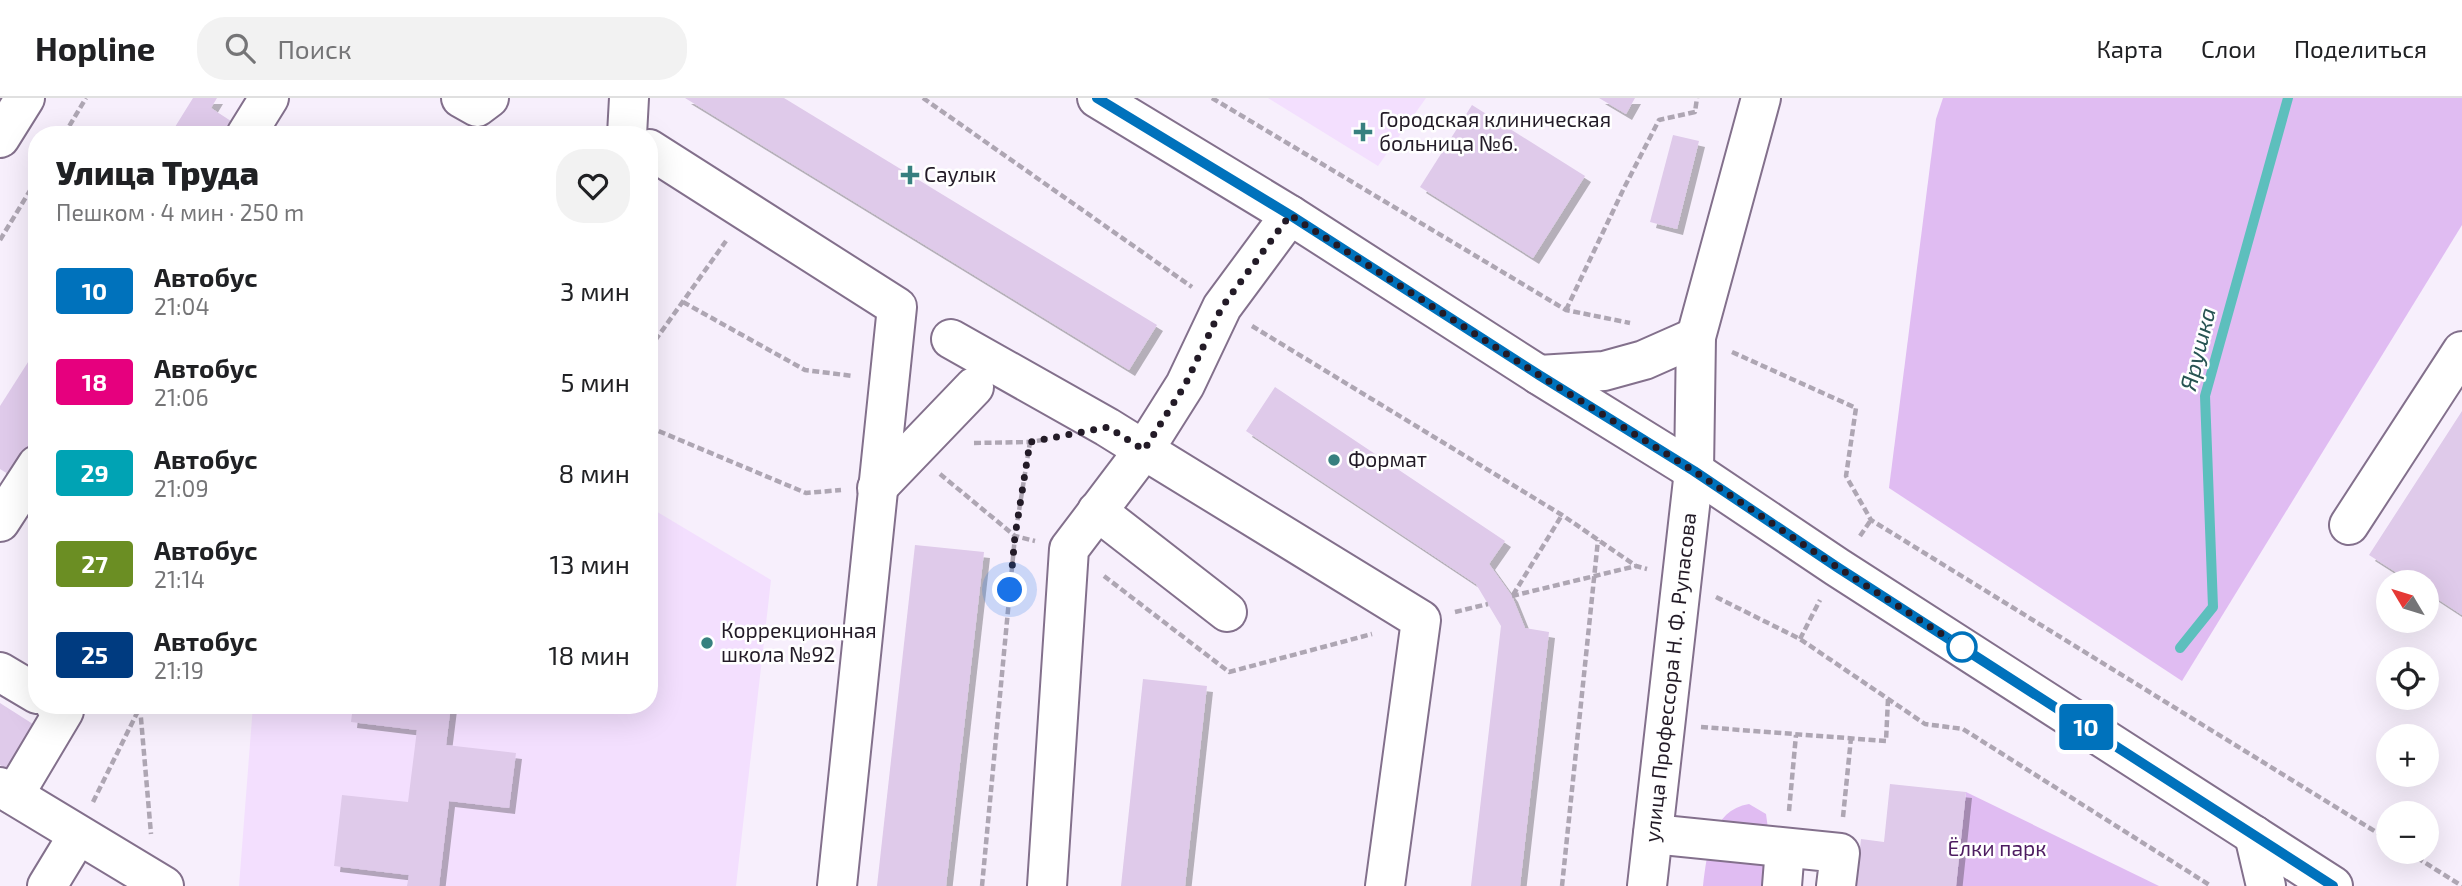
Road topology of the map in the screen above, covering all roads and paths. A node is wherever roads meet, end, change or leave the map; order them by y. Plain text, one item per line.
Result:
1 (25, 98) edge
2 (86, 98) edge
3 (270, 98) edge
4 (629, 98) edge
5 (1097, 98) edge
6 (1212, 98) edge
7 (1698, 98) edge
8 (1761, 98) edge
9 (69, 126) edge
10 (252, 126) edge
11 (627, 126) edge
12 (0, 138) edge
13 (658, 155) edge
14 (28, 194) edge
15 (747, 211) junction
16 (1290, 215) junction
17 (0, 240) edge
18 (683, 302) junction
19 (658, 337) edge
20 (1696, 337) junction
21 (951, 340) dead end
22 (2462, 351) edge
23 (1539, 375) junction
24 (889, 380) junction
25 (974, 387) dead end
26 (1856, 408) dead end
27 (1108, 427) junction
28 (658, 431) edge
29 (1030, 442) junction
30 (916, 448) junction
31 (1144, 450) junction
32 (1694, 471) junction
33 (28, 479) edge
34 (877, 488) junction
35 (1097, 511) junction
36 (1562, 515) dead end
37 (0, 522) edge
38 (2349, 525) dead end
39 (1015, 536) junction
40 (1636, 566) junction
41 (1593, 577) junction
42 (1682, 580) junction
43 (1227, 612) dead end
44 (0, 672) edge
45 (28, 689) edge
46 (1888, 699) junction
47 (62, 714) edge
48 (137, 714) edge
49 (142, 714) edge
50 (1665, 724) junction
51 (1797, 735) junction
52 (1852, 738) junction
53 (7, 791) edge
54 (2376, 833) edge
55 (78, 835) junction
56 (1653, 835) junction
57 (2254, 835) junction
58 (1785, 848) junction
59 (2427, 864) edge
60 (1838, 869) edge
61 (159, 883) edge
62 (47, 886) edge
63 (837, 886) edge
64 (982, 886) edge
65 (1047, 886) edge
66 (1385, 886) edge
67 (1562, 886) edge
68 (1647, 886) edge
69 (1782, 886) edge
70 (2211, 886) edge
71 (2266, 886) edge
72 (2333, 886) edge
73 (2462, 886) edge

1 - 12 main road
2 - 9 path
3 - 10 main road
4 - 11 main road
5 - 16 main road
6 - 7 path
8 - 20 main road, улица Профессора Н. Ф. Рупасова
13 - 15 main road
14 - 17 path
15 - 18 path
15 - 24 main road
16 - 23 main road
16 - 31 main road
18 - 19 path
18 - 24 path
20 - 23 main road
20 - 32 main road, улица Профессора Н. Ф. Рупасова
21 - 27 main road
22 - 38 main road
23 - 32 main road
24 - 34 main road
25 - 30 main road
26 - 54 path
27 - 29 path
27 - 31 main road
28 - 34 path
29 - 30 path
29 - 39 path
30 - 34 main road
30 - 39 path
31 - 35 main road
31 - 66 main road
32 - 42 main road, улица Профессора Н. Ф. Рупасова
32 - 57 main road
33 - 37 main road
34 - 63 main road
35 - 43 main road
35 - 65 main road
36 - 41 path
39 - 64 path
40 - 41 path
40 - 41 path
40 - 42 path
41 - 67 path
42 - 46 path
42 - 50 main road, улица Профессора Н. Ф. Рупасова
44 - 45 main road
46 - 52 path
46 - 70 path
47 - 53 main road
48 - 55 path
49 - 61 path
50 - 51 path
50 - 56 main road, улица Профессора Н. Ф. Рупасова
51 - 52 path
51 - 58 path
52 - 60 path
53 - 55 main road
55 - 61 main road
55 - 62 main road
56 - 58 main road
56 - 68 main road, улица Профессора Н. Ф. Рупасова
57 - 71 main road
57 - 72 main road
58 - 60 main road
58 - 69 main road
59 - 73 path

